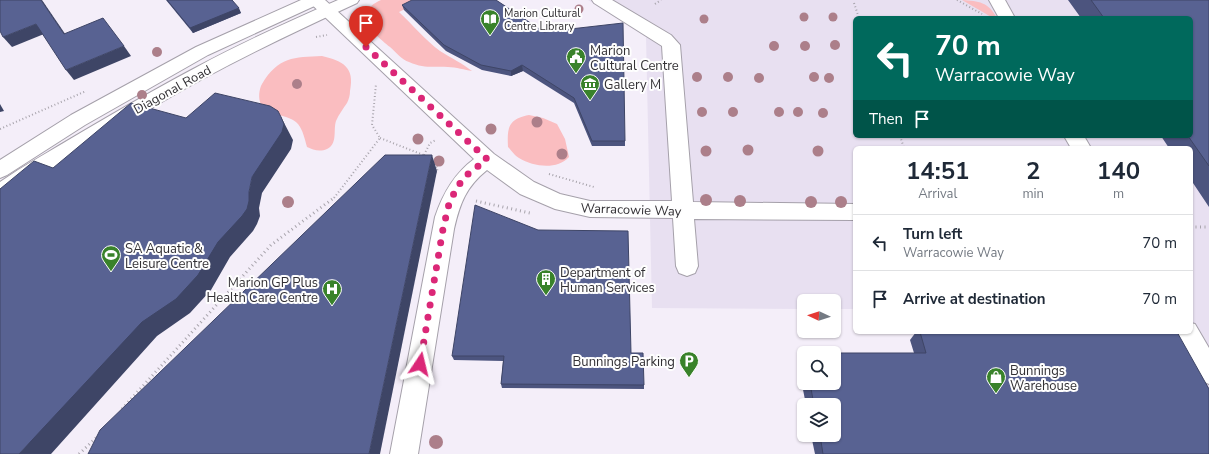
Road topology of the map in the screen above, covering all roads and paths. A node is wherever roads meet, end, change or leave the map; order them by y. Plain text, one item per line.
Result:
1 (351, 0) edge
2 (600, 0) edge
3 (661, 0) edge
4 (958, 0) edge
5 (997, 0) edge
6 (854, 3) dead end
7 (319, 4) edge
8 (655, 4) dead end
9 (983, 15) dead end
10 (858, 16) edge
11 (1006, 16) edge
12 (330, 34) dead end
13 (315, 38) dead end
14 (377, 79) dead end
15 (380, 138) junction
16 (436, 139) dead end
17 (424, 155) junction
18 (487, 159) junction
19 (0, 170) edge
20 (546, 173) dead end
21 (435, 178) dead end
22 (596, 188) dead end
23 (0, 193) edge
24 (684, 211) junction
25 (853, 212) edge
26 (1193, 227) edge
27 (1209, 227) edge
28 (687, 266) dead end
29 (1187, 334) edge
30 (1209, 372) edge
31 (118, 413) edge
32 (103, 430) edge
33 (98, 436) junction
34 (105, 438) edge
35 (79, 454) edge
36 (404, 454) edge

1 - 7 street, Diagonal Road
2 - 24 street
3 - 8 path
4 - 9 path
5 - 11 street
6 - 10 path
7 - 18 street, Warracowie Way
7 - 19 street, Diagonal Road
7 - 23 street, Diagonal Road
12 - 13 path
14 - 15 path
15 - 17 path
15 - 31 path
16 - 17 path
17 - 21 path
18 - 24 street, Warracowie Way
18 - 36 street
20 - 22 path
24 - 25 street, Warracowie Way
24 - 28 street
26 - 27 path
29 - 30 street
32 - 33 path
33 - 34 path
33 - 35 path

